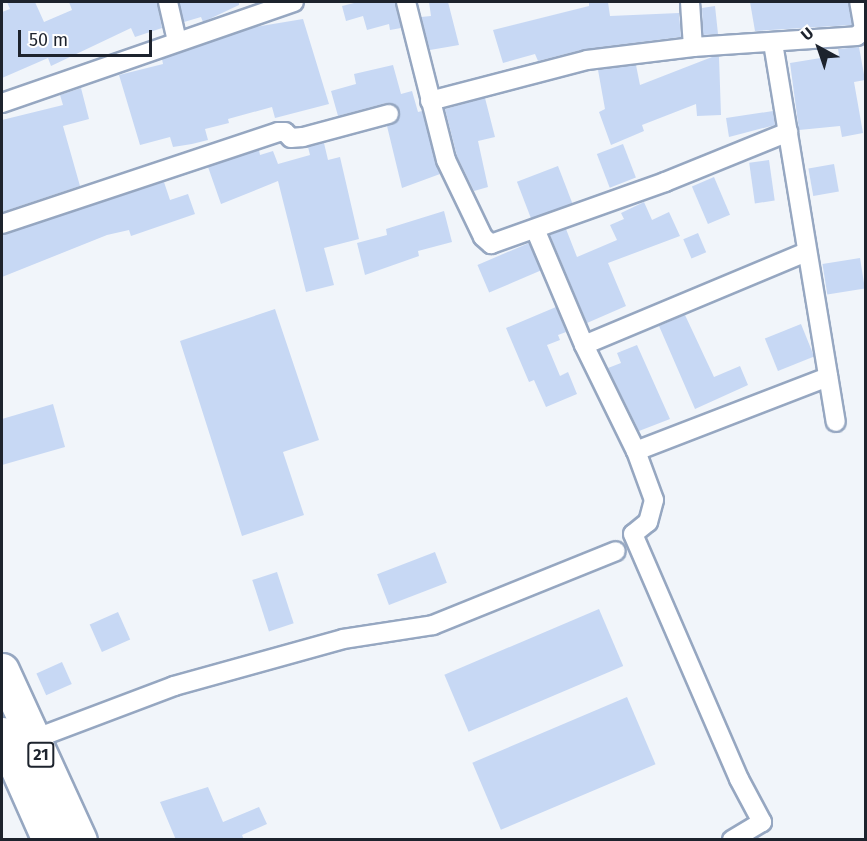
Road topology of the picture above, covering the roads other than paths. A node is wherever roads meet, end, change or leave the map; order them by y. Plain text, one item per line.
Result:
1 (168, 2) edge
2 (294, 2) edge
3 (406, 2) edge
4 (690, 2) edge
5 (860, 2) edge
6 (865, 22) edge
7 (177, 40) junction
8 (773, 44) junction
9 (693, 47) junction
10 (430, 101) junction
11 (2, 103) edge
12 (389, 114) dead end
13 (788, 132) junction
14 (2, 224) edge
15 (535, 229) junction
16 (806, 252) junction
17 (584, 345) junction
18 (828, 377) junction
19 (836, 422) dead end
20 (636, 451) junction
21 (616, 551) dead end
22 (2, 670) edge
23 (2, 734) edge
24 (34, 739) junction
25 (50, 840) edge
26 (80, 840) edge
27 (732, 840) edge

1 - 7 street
2 - 7 street
3 - 10 street
4 - 9 street
5 - 6 street
6 - 8 street
7 - 11 street
8 - 9 street
8 - 13 street
9 - 10 street
10 - 15 street
12 - 14 street
13 - 15 street
13 - 16 street
15 - 17 street
16 - 17 street
16 - 18 street
17 - 20 street
18 - 19 street
18 - 20 street
20 - 27 street
21 - 24 street
22 - 24 highway, 21
23 - 25 highway, 21
24 - 26 highway, 21

